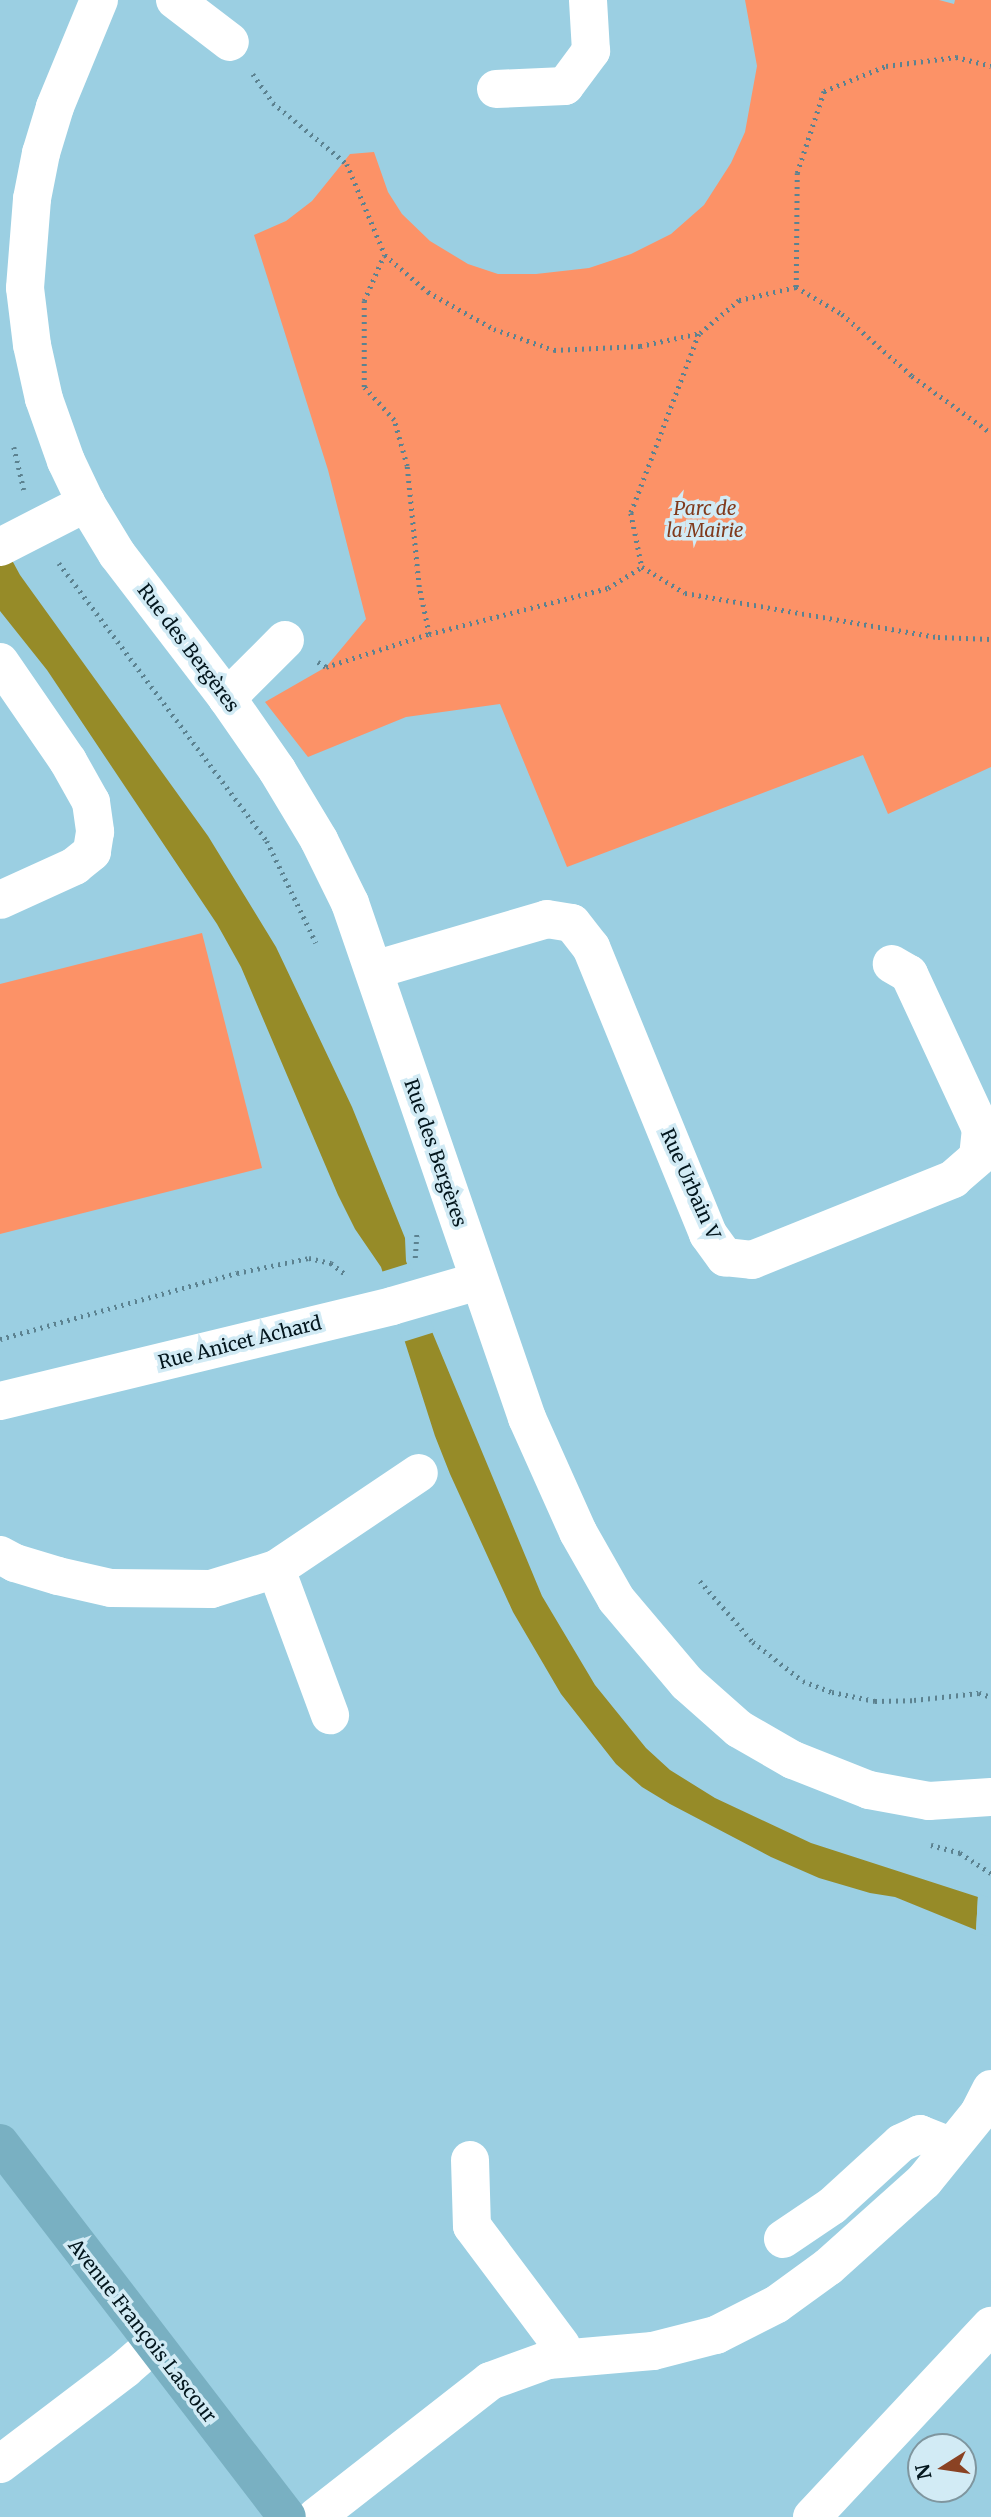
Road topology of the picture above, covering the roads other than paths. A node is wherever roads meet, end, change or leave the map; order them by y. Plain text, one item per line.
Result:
1 (99, 0) edge
2 (175, 0) edge
3 (588, 0) edge
4 (230, 42) road end
5 (496, 89) dead end
6 (86, 503) junction
7 (17, 538) edge
8 (285, 640) road end
9 (0, 662) edge
10 (227, 698) junction
11 (0, 900) edge
12 (892, 964) dead end
13 (374, 970) junction
14 (478, 1281) junction
15 (0, 1401) edge
16 (419, 1473) dead end
17 (0, 1555) edge
18 (276, 1569) junction
19 (330, 1715) dead end
20 (991, 1797) edge
21 (991, 2089) edge
22 (0, 2143) edge
23 (950, 2146) junction
24 (470, 2160) dead end
25 (783, 2239) dead end
26 (991, 2326) edge
27 (153, 2345) junction
28 (561, 2345) dead end
29 (0, 2464) edge
30 (287, 2517) edge
31 (316, 2517) edge
32 (812, 2517) edge

1 - 6 street, Rue des Bergères
2 - 4 street
3 - 5 street
6 - 7 street
6 - 10 street, Rue des Bergères
8 - 10 street
9 - 11 street
10 - 13 street, Rue des Bergères
12 - 13 street, Rue Urbain V
13 - 14 street, Rue des Bergères
14 - 15 street, Rue Anicet Achard
14 - 20 street, Rue des Bergères
16 - 18 street
17 - 18 street
18 - 19 street
21 - 23 street
22 - 27 main road, Avenue François Lascour
23 - 25 street
23 - 31 street
24 - 28 street
26 - 32 street
27 - 29 street
27 - 30 main road, Avenue François Lascour

